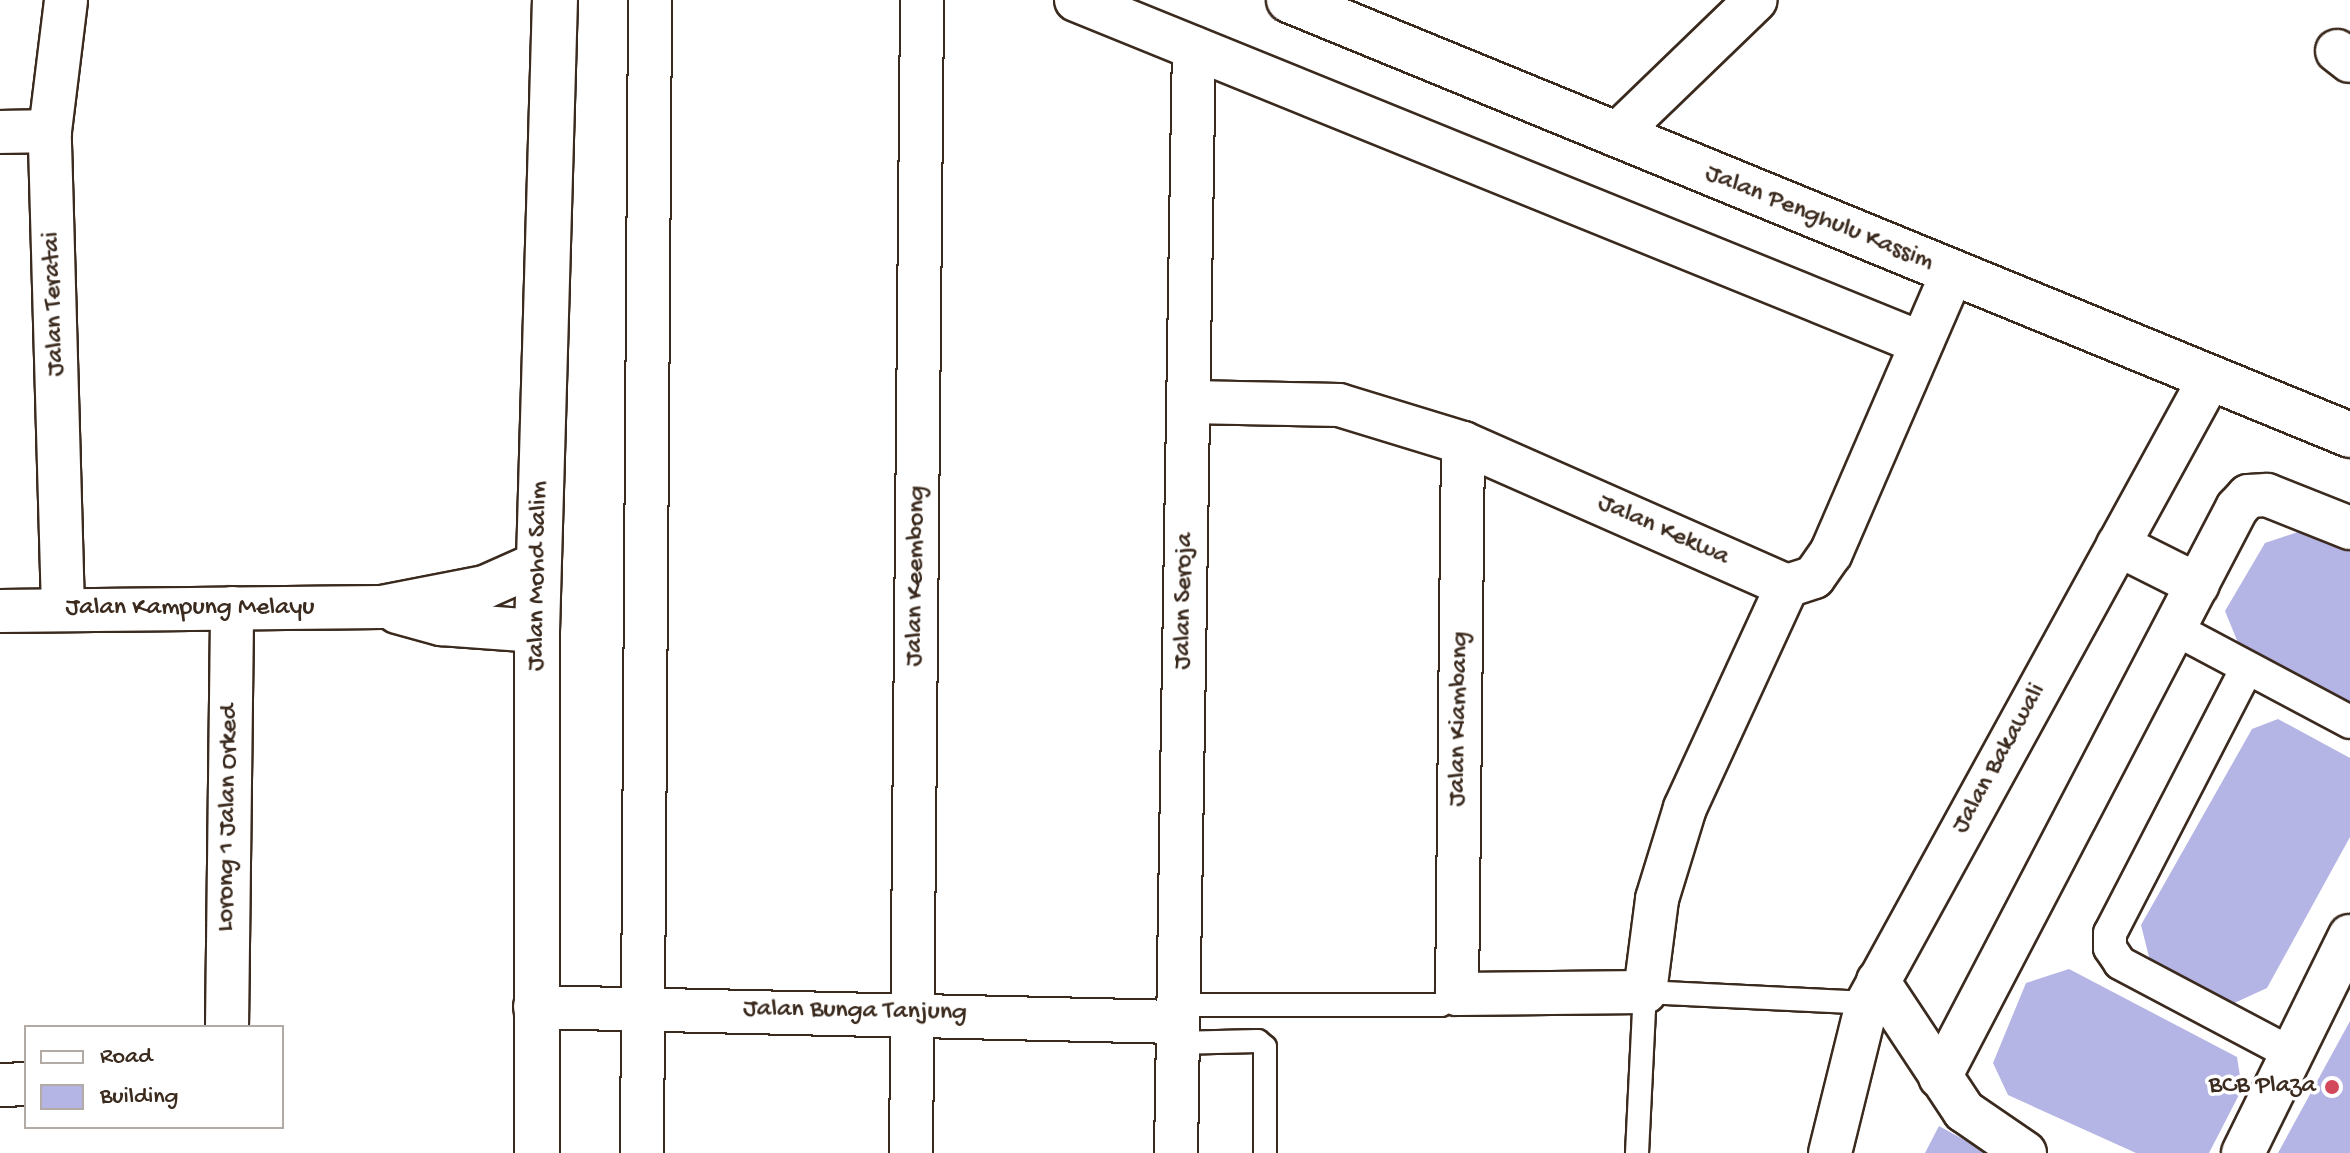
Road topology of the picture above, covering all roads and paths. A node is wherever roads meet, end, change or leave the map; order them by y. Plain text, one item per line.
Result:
1 (66, 0) edge
2 (555, 0) edge
3 (650, 0) edge
4 (922, 0) edge
5 (1076, 0) edge
6 (1289, 0) edge
7 (1756, 0) edge
8 (1194, 48) junction
9 (50, 131) junction
10 (0, 132) edge
11 (1616, 135) junction
12 (1952, 273) junction
13 (1921, 343) junction
14 (2209, 380) junction
15 (1189, 402) junction
16 (2350, 435) edge
17 (1463, 443) junction
18 (2350, 528) edge
19 (2118, 545) junction
20 (539, 563) junction
21 (2198, 585) junction
22 (1787, 586) junction
23 (381, 607) junction
24 (232, 608) junction
25 (63, 609) junction
26 (0, 611) edge
27 (2175, 629) junction
28 (537, 631) junction
29 (2247, 668) junction
30 (2350, 722) edge
31 (2350, 936) edge
32 (1645, 992) junction
33 (1872, 992) junction
34 (1457, 994) junction
35 (535, 1007) junction
36 (642, 1009) junction
37 (912, 1012) junction
38 (1176, 1023) junction
39 (227, 1025) edge
40 (2292, 1054) junction
41 (1940, 1077) junction
42 (24, 1084) edge
43 (0, 1085) edge
44 (537, 1153) edge
45 (642, 1153) edge
46 (911, 1153) edge
47 (1176, 1153) edge
48 (1265, 1153) edge
49 (1637, 1153) edge
50 (1830, 1153) edge
51 (2025, 1153) edge
52 (2243, 1153) edge

1 - 9 street, Jalan Teratai
2 - 20 street, Jalan Mohd Salim
3 - 36 street
4 - 37 street, Jalan Keembong
5 - 8 street
6 - 11 street, Jalan Penghulu Kassim
7 - 11 street
8 - 13 street
8 - 15 street, Jalan Seroja
9 - 10 street
9 - 25 street, Jalan Teratai
11 - 12 street, Jalan Penghulu Kassim
12 - 13 street
12 - 14 street, Jalan Penghulu Kassim
13 - 22 street
14 - 16 street, Jalan Penghulu Kassim
14 - 19 street, Jalan Bakawali
15 - 17 street, Jalan Kekwa
15 - 38 street, Jalan Seroja
17 - 22 street, Jalan Kekwa
17 - 34 street, Jalan Kiambang
18 - 21 street
19 - 21 street
19 - 33 street, Jalan Bakawali
20 - 23 street, Jalan Kampung Melayu
20 - 28 street, Jalan Mohd Salim
21 - 27 street
22 - 32 street
23 - 24 street, Jalan Kampung Melayu
23 - 28 street, Jalan Kampung Melayu
24 - 25 street, Jalan Kampung Melayu
24 - 39 street, Lorong 1 Jalan Orked
25 - 26 street, Jalan Kampung Melayu
27 - 29 street
27 - 41 street
28 - 35 street, Jalan Mohd Salim
29 - 30 street
29 - 40 street
31 - 40 street
32 - 33 lane
32 - 34 street
32 - 49 lane
33 - 41 street
33 - 50 street, Jalan Bakawali
34 - 38 lane
35 - 36 street, Jalan Bunga Tanjung
35 - 44 street, Jalan Mohd Salim
36 - 37 street, Jalan Bunga Tanjung
36 - 45 street
37 - 38 street, Jalan Bunga Tanjung
37 - 46 street, Jalan Keembong
38 - 47 street, Jalan Seroja
38 - 48 lane
40 - 52 street
41 - 51 street
42 - 43 street

